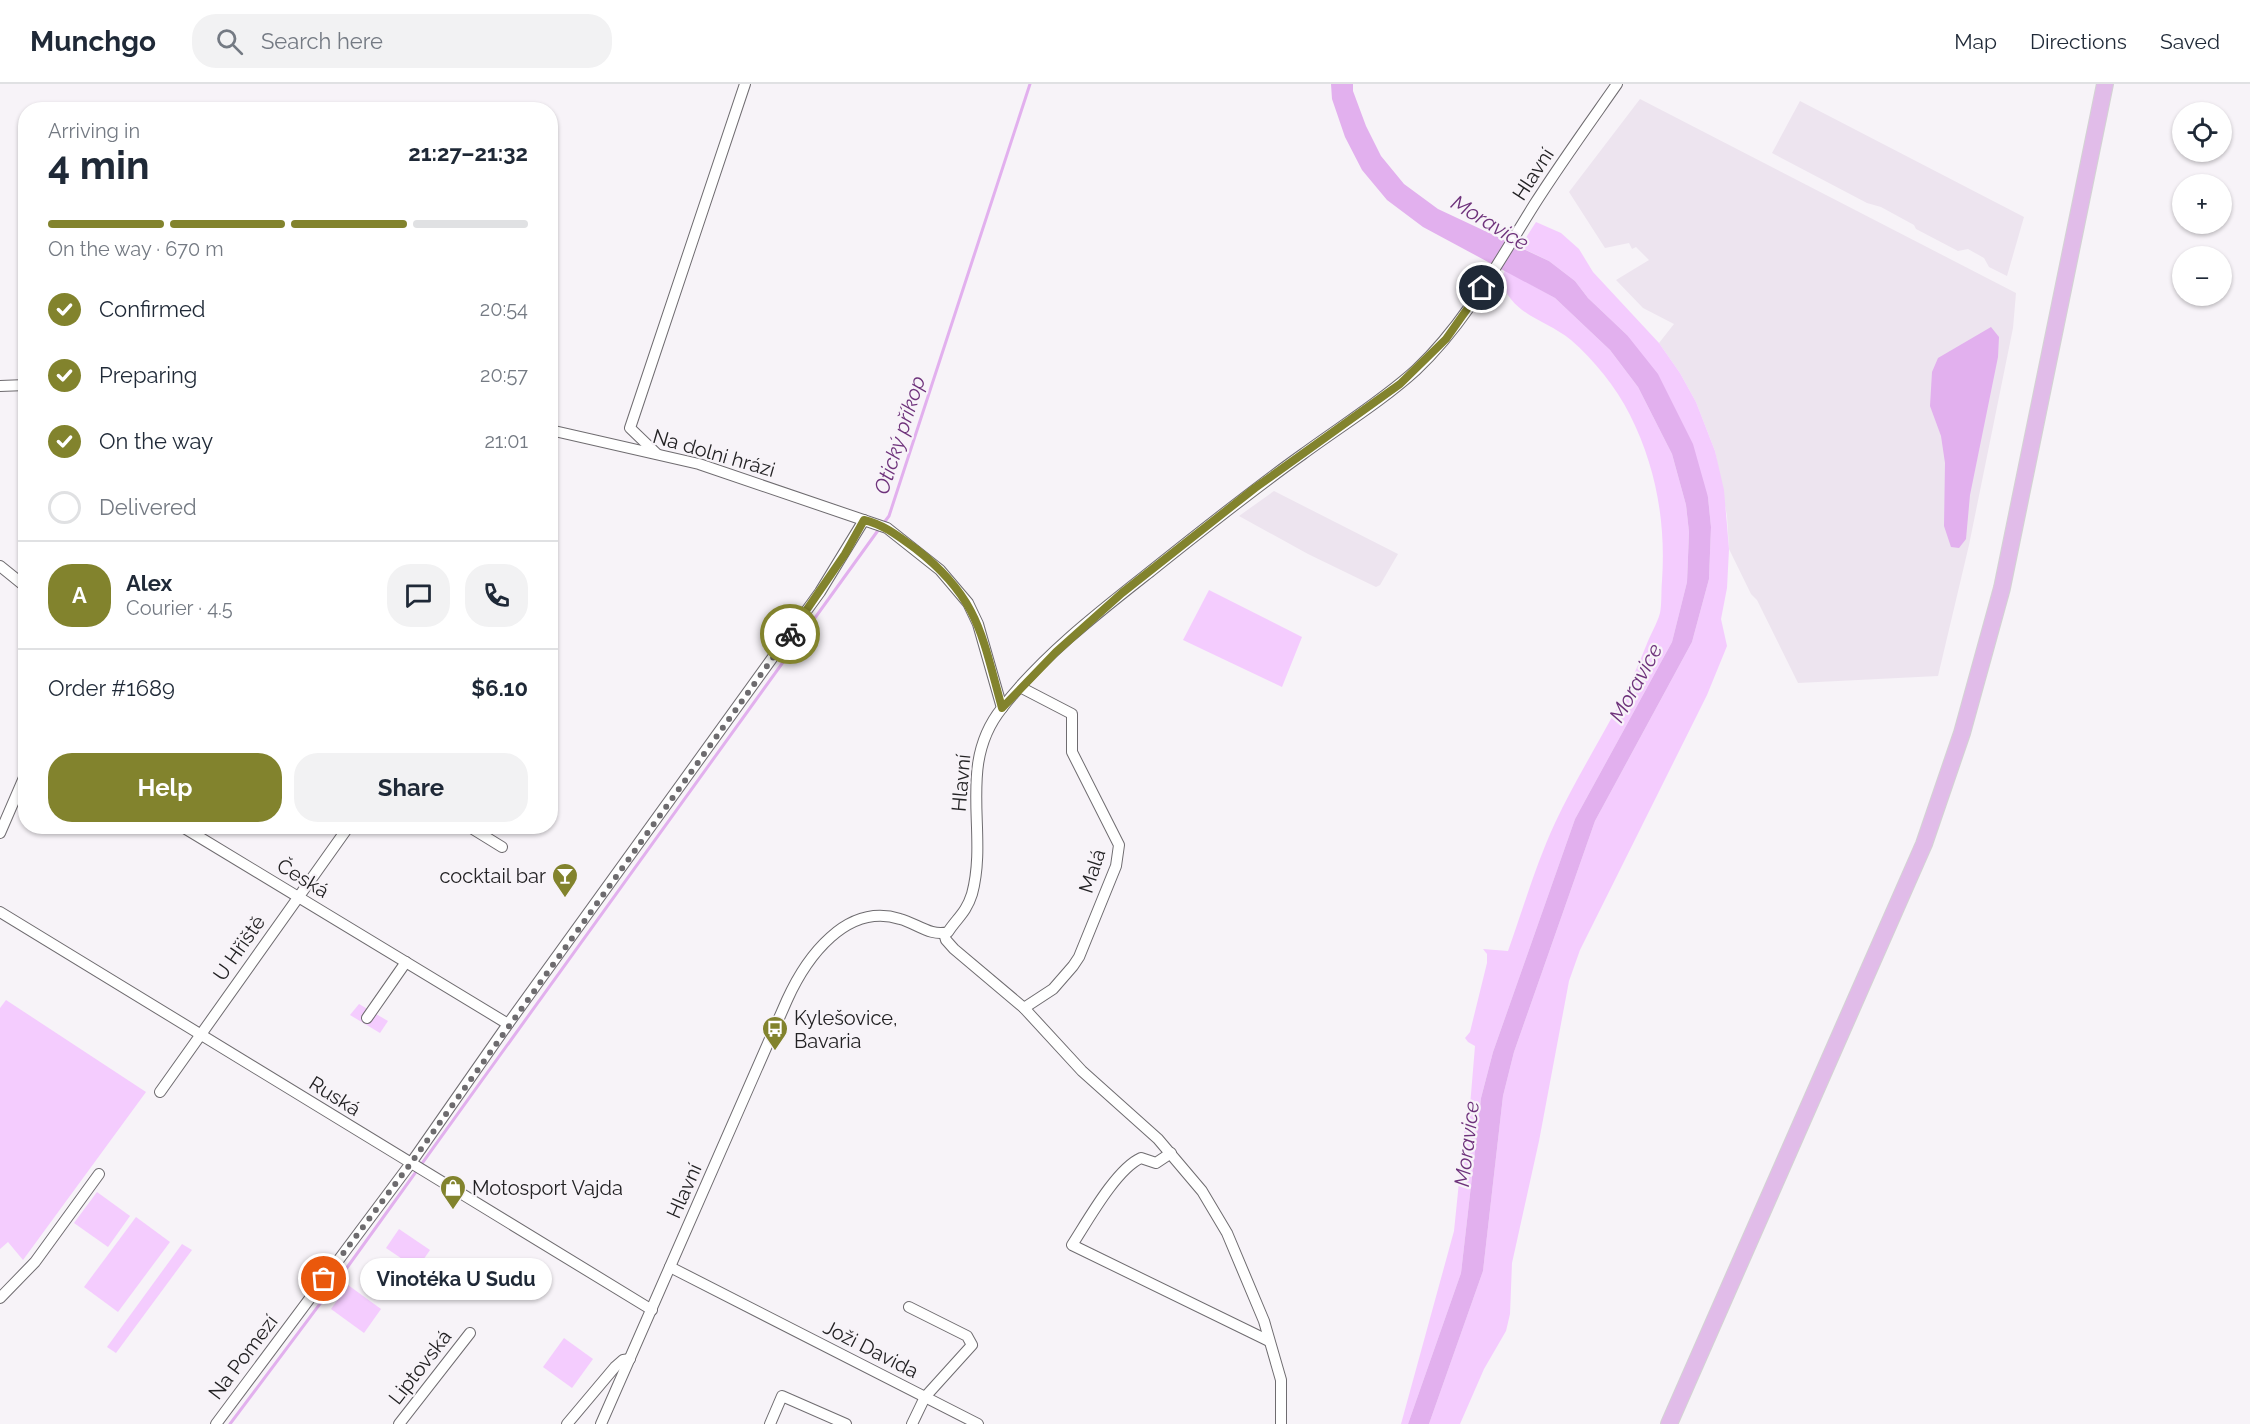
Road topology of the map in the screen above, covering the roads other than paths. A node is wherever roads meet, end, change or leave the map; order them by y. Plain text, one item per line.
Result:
1 (745, 84) edge
2 (1617, 84) edge
3 (2106, 84) edge
4 (18, 385) edge
5 (0, 386) edge
6 (558, 432) edge
7 (657, 454) junction
8 (869, 521) junction
9 (0, 566) edge
10 (18, 581) edge
11 (1020, 687) junction
12 (1002, 708) junction
13 (18, 792) edge
14 (0, 833) edge
15 (194, 834) edge
16 (343, 834) edge
17 (481, 834) edge
18 (502, 847) dead end
19 (298, 896) junction
20 (0, 912) edge
21 (944, 933) junction
22 (406, 962) junction
23 (1024, 1008) junction
24 (368, 1018) dead end
25 (508, 1024) junction
26 (201, 1034) junction
27 (160, 1092) dead end
28 (1170, 1153) junction
29 (417, 1167) junction
30 (99, 1174) dead end
31 (670, 1267) junction
32 (0, 1298) edge
33 (909, 1307) dead end
34 (652, 1310) junction
35 (470, 1333) dead end
36 (1269, 1341) junction
37 (630, 1359) junction
38 (925, 1397) junction
39 (583, 1405) junction
40 (609, 1408) junction
41 (574, 1419) edge
42 (216, 1424) edge
43 (399, 1424) edge
44 (567, 1424) edge
45 (601, 1424) edge
46 (770, 1424) edge
47 (846, 1424) edge
48 (912, 1424) edge
49 (978, 1424) edge
50 (1281, 1424) edge
51 (1669, 1424) edge

1 - 7 street
2 - 11 street, Hlavní
3 - 51 main road
4 - 5 street
6 - 7 street, Na dolni hrázi
7 - 8 street, Na dolni hrázi
8 - 12 street, Na dolni hrázi
8 - 25 street, Na Pomezí
9 - 10 street
11 - 12 street, Hlavní
11 - 23 street, Malá
12 - 21 street, Hlavní
13 - 14 street
15 - 19 street, Česká
16 - 19 street, U Hřiště
17 - 18 street
19 - 22 street, Česká
19 - 26 street, U Hřiště
20 - 26 street, Ruská
21 - 23 street
21 - 31 street, Hlavní
22 - 24 street
22 - 25 street, Česká
23 - 28 street
25 - 29 street, Na Pomezí
26 - 27 street, U Hřiště
26 - 29 street, Ruská
28 - 36 street
28 - 36 street
29 - 34 street, Ruská
29 - 42 street, Na Pomezí
30 - 32 street
31 - 34 street, Hlavní
31 - 38 street, Joži Davida
33 - 38 street, Joži Davida
34 - 37 street, Hlavní
35 - 43 street, Liptovská
36 - 50 street
37 - 39 street, Hlavní
37 - 40 street, Hlavní
38 - 48 street
38 - 49 street
39 - 40 street
39 - 41 street, Hlavní
40 - 45 street, Hlavní
41 - 44 street, Hlavní
46 - 47 street

